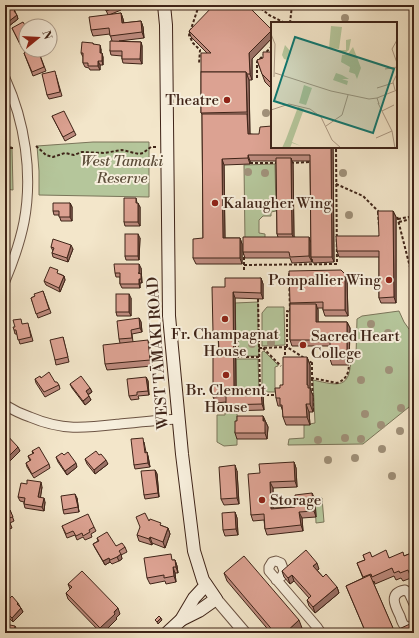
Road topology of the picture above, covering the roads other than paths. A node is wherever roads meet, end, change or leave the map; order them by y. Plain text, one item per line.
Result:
1 (164, 5) edge
2 (5, 78) edge
3 (5, 281) edge
4 (5, 404) edge
5 (179, 419) junction
6 (276, 580) dead end
7 (206, 585) junction
8 (216, 599) junction
9 (414, 604) edge
10 (181, 620) junction
11 (414, 626) edge
12 (167, 633) edge
13 (245, 633) edge
14 (321, 633) edge

1 - 5 main road, WEST TĀMAKI ROAD
2 - 3 street
4 - 5 street
5 - 7 main road, WEST TĀMAKI ROAD
6 - 14 street
7 - 8 main road, WEST TĀMAKI ROAD
7 - 10 main road
8 - 10 main road
8 - 13 street, WEST TĀMAKI ROAD
9 - 11 street
10 - 12 main road

